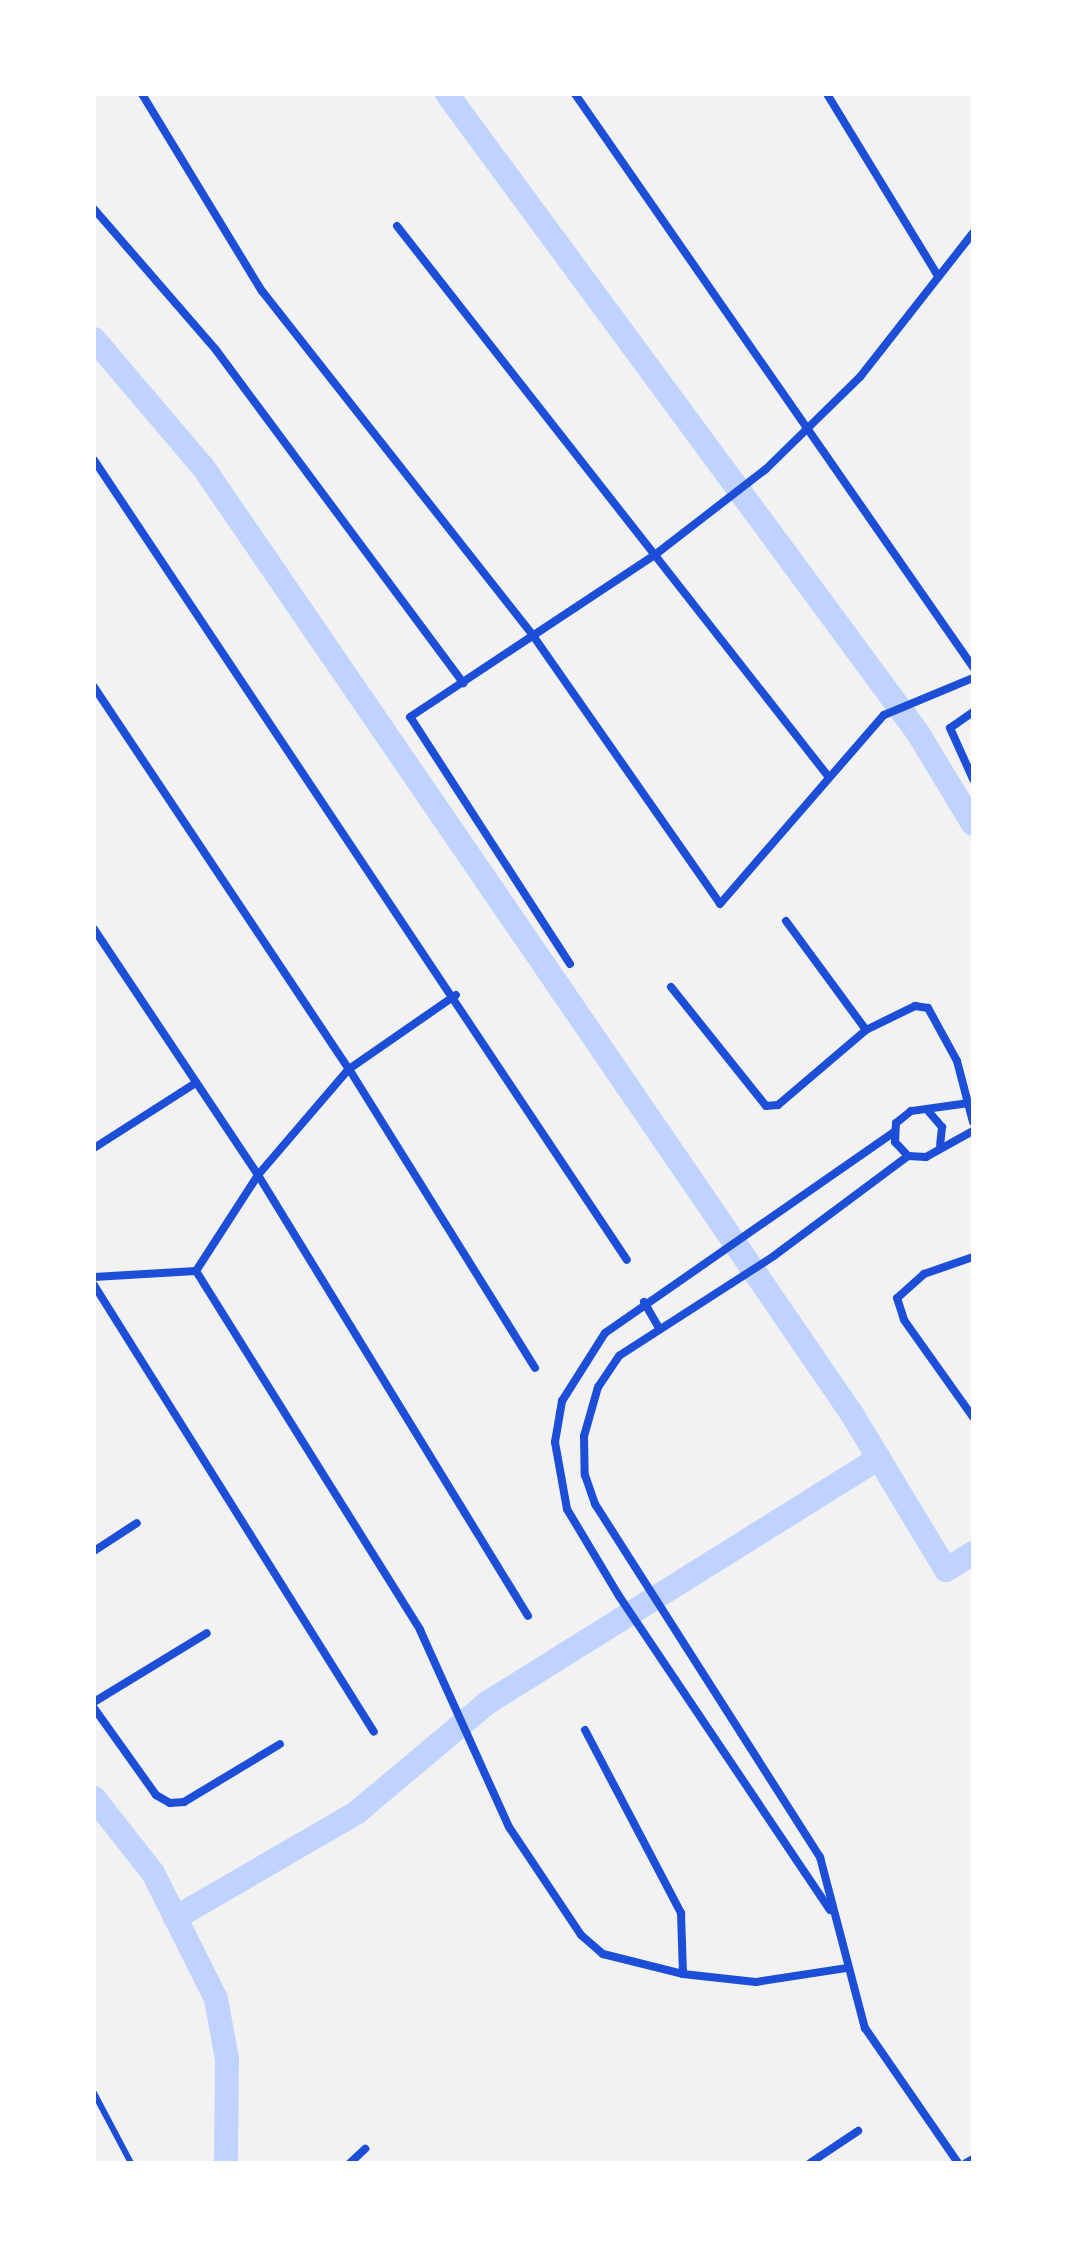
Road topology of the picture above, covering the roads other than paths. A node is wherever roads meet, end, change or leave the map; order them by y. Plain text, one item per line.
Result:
1 (142, 94) edge
2 (575, 94) edge
3 (827, 94) edge
4 (94, 209) edge
5 (397, 226) dead end
6 (973, 233) edge
7 (938, 276) junction
8 (805, 429) junction
9 (94, 460) edge
10 (656, 554) junction
11 (534, 637) junction
12 (973, 667) edge
13 (973, 678) edge
14 (463, 683) junction
15 (94, 687) edge
16 (973, 712) edge
17 (828, 776) junction
18 (973, 779) edge
19 (786, 921) dead end
20 (94, 929) edge
21 (570, 964) dead end
22 (671, 987) dead end
23 (456, 995) junction
24 (866, 1030) junction
25 (349, 1069) junction
26 (194, 1084) junction
27 (970, 1103) edge
28 (929, 1112) junction
29 (973, 1122) edge
30 (973, 1131) edge
31 (894, 1132) junction
32 (940, 1145) junction
33 (94, 1148) edge
34 (908, 1156) junction
35 (258, 1175) junction
36 (973, 1257) edge
37 (627, 1260) dead end
38 (196, 1271) junction
39 (94, 1277) edge
40 (94, 1285) edge
41 (644, 1302) junction
42 (658, 1326) junction
43 (535, 1368) dead end
44 (973, 1417) edge
45 (137, 1523) dead end
46 (94, 1551) edge
47 (528, 1616) dead end
48 (207, 1633) dead end
49 (94, 1702) edge
50 (94, 1708) edge
51 (585, 1730) dead end
52 (374, 1732) dead end
53 (280, 1744) dead end
54 (830, 1911) junction
55 (846, 1968) junction
56 (683, 1974) junction
57 (94, 2093) edge
58 (858, 2131) dead end
59 (365, 2149) dead end
60 (973, 2159) edge
61 (131, 2163) edge
62 (350, 2163) edge
63 (810, 2163) edge
64 (958, 2163) edge
65 (966, 2163) edge

1 - 11 street
2 - 8 street
3 - 7 street
4 - 14 street
5 - 10 street
6 - 7 street
7 - 8 street
8 - 10 street
8 - 12 street
9 - 23 street
10 - 11 street
10 - 17 street
11 - 14 street
11 - 17 street
13 - 17 street
14 - 21 street
15 - 25 street
16 - 18 street
19 - 24 street
20 - 26 street
22 - 24 street
23 - 25 street
23 - 37 street
24 - 27 street
25 - 35 street
25 - 43 street
26 - 33 street
26 - 35 street
27 - 28 street
27 - 29 street
28 - 31 street
28 - 32 street
30 - 32 street
31 - 34 street
31 - 41 street
32 - 34 street
34 - 42 street
35 - 38 street
35 - 47 street
36 - 44 street
38 - 39 street
38 - 56 street
40 - 52 street
41 - 42 street
41 - 54 street
42 - 54 street
45 - 46 street
48 - 49 street
50 - 53 street
51 - 56 street
54 - 55 street
55 - 56 street
55 - 64 street
57 - 61 lane
58 - 63 street
59 - 62 street
60 - 65 street

